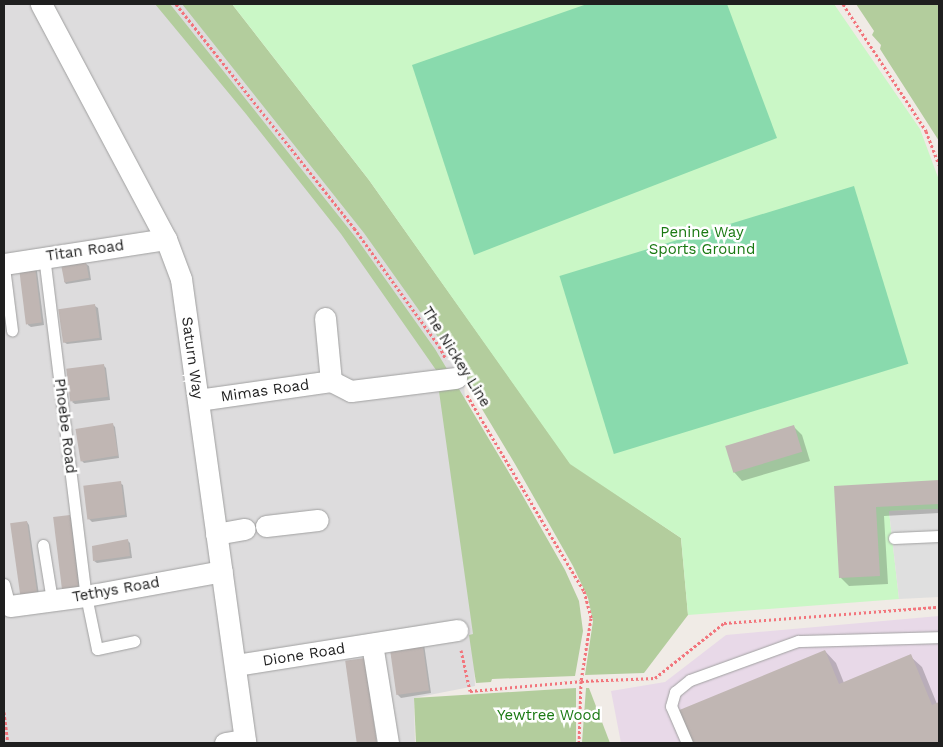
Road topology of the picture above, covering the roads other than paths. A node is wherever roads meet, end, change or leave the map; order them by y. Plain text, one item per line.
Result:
1 (41, 4) edge
2 (166, 239) junction
3 (44, 256) junction
4 (4, 265) edge
5 (325, 318) dead end
6 (12, 330) dead end
7 (456, 378) road end
8 (331, 381) junction
9 (198, 400) junction
10 (318, 520) dead end
11 (266, 526) dead end
12 (244, 528) dead end
13 (216, 534) junction
14 (939, 536) edge
15 (894, 538) dead end
16 (43, 546) dead end
17 (222, 571) junction
18 (4, 584) edge
19 (86, 596) junction
20 (52, 600) junction
21 (10, 606) joint
22 (457, 630) road end
23 (939, 637) edge
24 (134, 641) dead end
25 (372, 644) junction
26 (236, 665) junction
27 (238, 742) edge
28 (388, 743) edge
29 (686, 743) edge

1 - 2 street, Saturn Way
2 - 3 street, Titan Road
2 - 9 street, Saturn Way
3 - 4 street, Titan Road
3 - 19 lane, Phoebe Road
4 - 6 lane
5 - 8 street, Mimas Road
7 - 8 street, Mimas Road
8 - 9 street, Mimas Road
9 - 13 street, Saturn Way
10 - 11 street
12 - 13 street
13 - 17 street, Saturn Way
14 - 15 lane
16 - 20 lane
17 - 19 street, Tethys Road
17 - 26 street, Saturn Way
18 - 21 lane
19 - 20 street, Tethys Road
19 - 24 lane, Phoebe Road
20 - 21 street, Tethys Road
22 - 25 street, Dione Road
23 - 29 lane
25 - 26 street, Dione Road
25 - 28 street
26 - 27 street, Saturn Way

